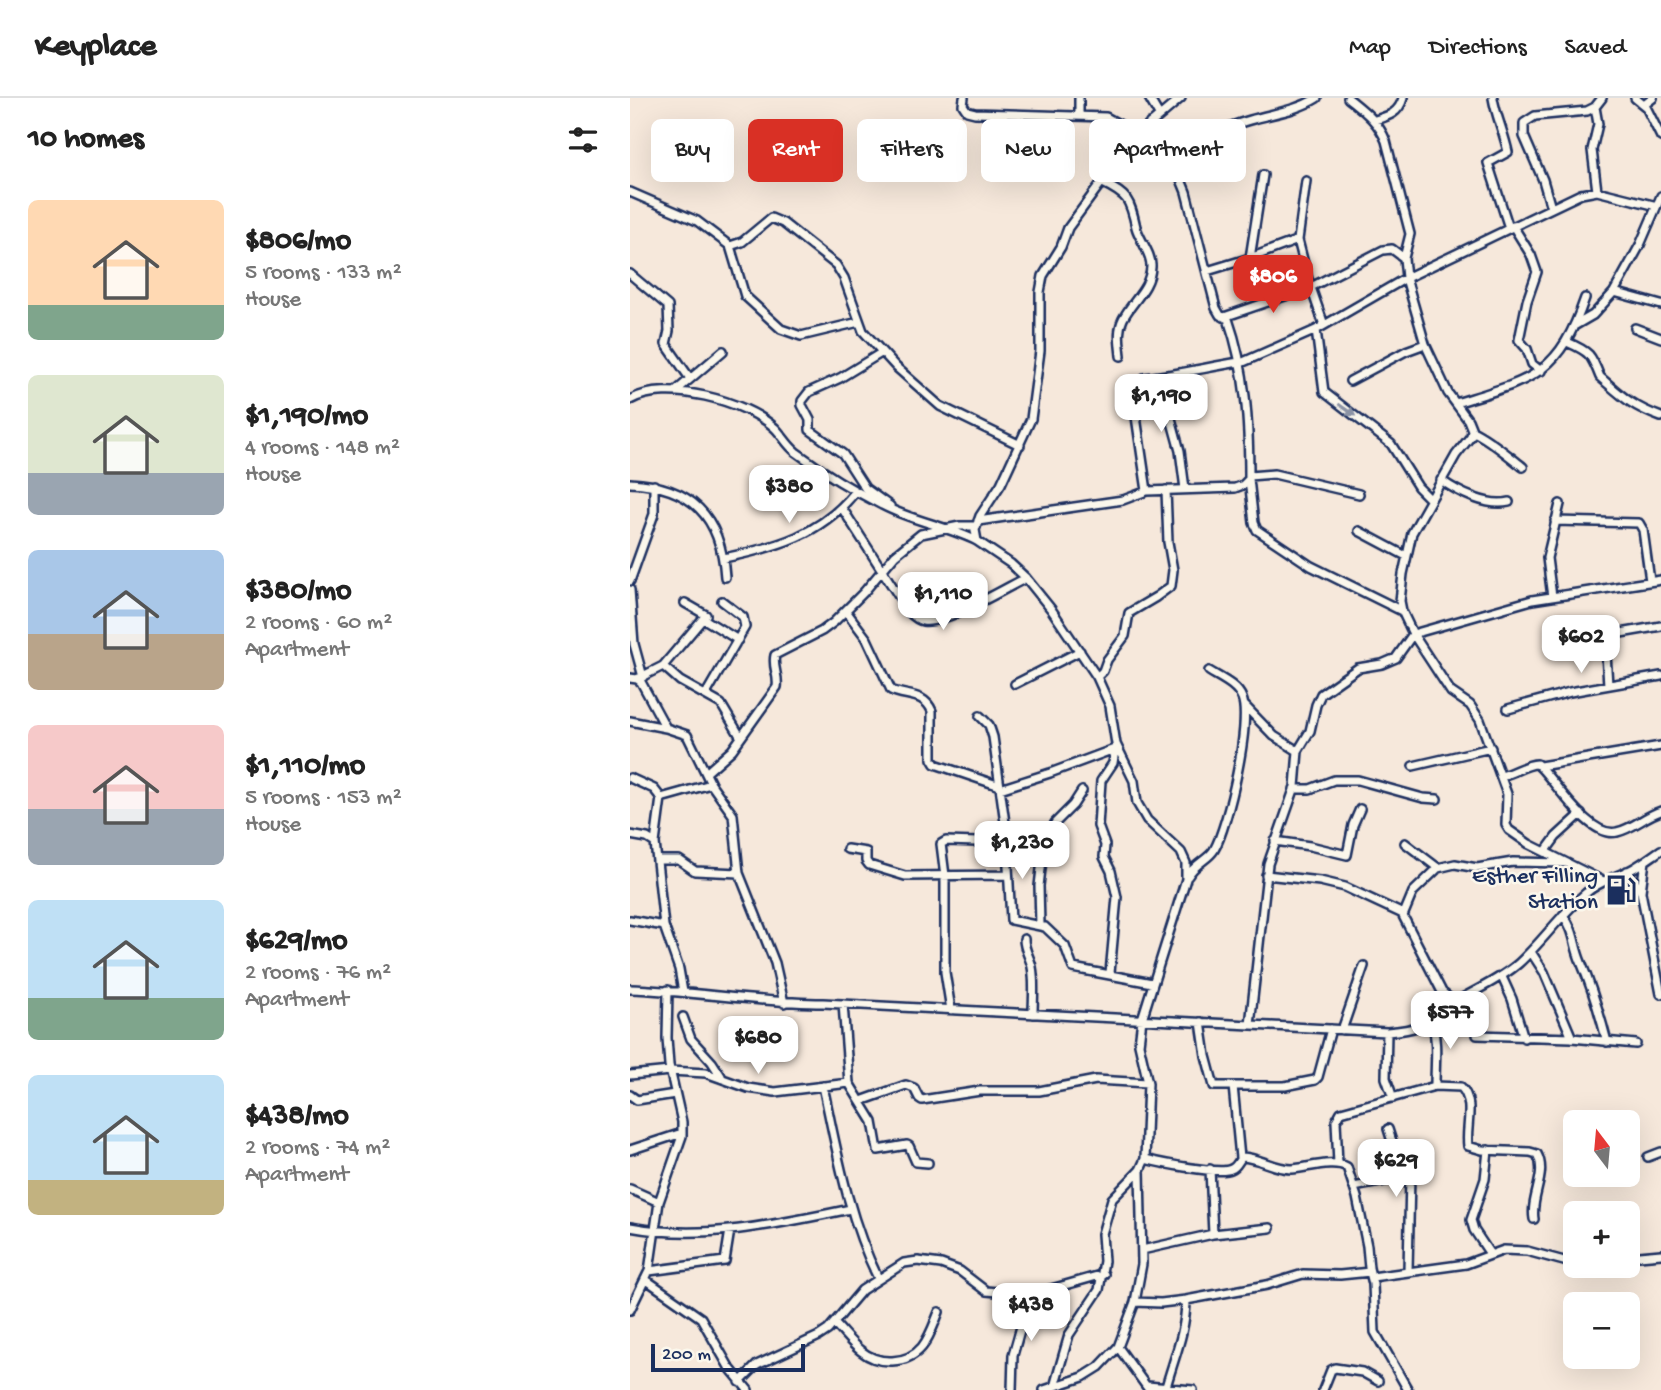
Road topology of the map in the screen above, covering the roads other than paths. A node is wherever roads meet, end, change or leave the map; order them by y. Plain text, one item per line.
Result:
1 (964, 98) edge
2 (1079, 98) edge
3 (1149, 98) edge
4 (1181, 98) edge
5 (1317, 98) edge
6 (1348, 98) edge
7 (1403, 98) edge
8 (1493, 98) edge
9 (1601, 98) edge
10 (1635, 98) edge
11 (1653, 98) edge
12 (1644, 105) junction
13 (1595, 107) junction
14 (1079, 116) junction
15 (1159, 116) junction
16 (1110, 119) edge
17 (1155, 119) edge
18 (1375, 120) junction
19 (1246, 122) edge
20 (1661, 137) edge
21 (1263, 175) dead end
22 (1306, 181) dead end
23 (1182, 182) edge
24 (1103, 183) joint
25 (1597, 191) junction
26 (630, 192) edge
27 (1661, 196) edge
28 (1657, 206) junction
29 (1551, 208) junction
30 (1511, 227) junction
31 (1298, 240) junction
32 (730, 246) junction
33 (1251, 258) junction
34 (1404, 258) junction
35 (1206, 271) junction
36 (630, 274) edge
37 (1406, 278) junction
38 (1311, 288) junction
39 (1614, 292) junction
40 (1585, 298) dead end
41 (1661, 305) edge
42 (1224, 317) junction
43 (859, 322) junction
44 (1324, 325) junction
45 (1573, 327) junction
46 (1635, 328) dead end
47 (1316, 330) junction
48 (1661, 338) edge
49 (1567, 342) junction
50 (1425, 344) junction
51 (723, 351) dead end
52 (881, 354) junction
53 (1121, 356) dead end
54 (1240, 363) junction
55 (1541, 371) junction
56 (1165, 376) junction
57 (689, 377) junction
58 (1144, 378) dead end
59 (1350, 381) dead end
60 (676, 391) junction
61 (630, 400) edge
62 (1134, 403) dead end
63 (1456, 403) junction
64 (1661, 417) edge
65 (1472, 431) junction
66 (1020, 445) junction
67 (1523, 467) dead end
68 (1249, 478) junction
69 (1441, 480) junction
70 (630, 482) edge
71 (654, 485) junction
72 (1185, 489) junction
73 (1166, 490) junction
74 (856, 491) junction
75 (1147, 491) junction
76 (1359, 494) dead end
77 (1430, 499) junction
78 (1509, 502) dead end
79 (1560, 504) dead end
80 (842, 508) junction
81 (895, 512) junction
82 (1555, 521) junction
83 (977, 524) junction
84 (950, 529) junction
85 (1359, 531) dead end
86 (977, 541) junction
87 (1406, 556) junction
88 (724, 558) junction
89 (882, 572) junction
90 (725, 577) dead end
91 (1026, 578) junction
92 (1661, 580) edge
93 (630, 581) edge
94 (1650, 581) junction
95 (630, 590) edge
96 (1552, 597) junction
97 (722, 601) dead end
98 (685, 604) dead end
99 (846, 611) junction
100 (1402, 611) junction
101 (704, 619) junction
102 (1661, 626) edge
103 (1413, 634) junction
104 (738, 640) junction
105 (1080, 651) junction
106 (663, 666) junction
107 (1209, 671) dead end
108 (1661, 676) edge
109 (1097, 677) junction
110 (637, 678) edge
111 (1015, 684) dead end
112 (1608, 685) junction
113 (706, 694) junction
114 (1244, 705) junction
115 (1508, 709) dead end
116 (980, 716) dead end
117 (630, 721) edge
118 (666, 728) junction
119 (740, 736) junction
120 (1661, 746) edge
121 (1491, 748) junction
122 (1116, 749) junction
123 (1298, 751) junction
124 (1413, 766) dead end
125 (1540, 766) junction
126 (706, 773) junction
127 (1501, 776) junction
128 (630, 778) edge
129 (711, 784) junction
130 (1000, 788) junction
131 (1294, 789) junction
132 (1082, 791) dead end
133 (661, 798) junction
134 (1437, 799) dead end
135 (1360, 809) dead end
136 (1661, 811) edge
137 (1581, 814) junction
138 (630, 835) edge
139 (1275, 841) junction
140 (655, 843) junction
141 (1007, 843) junction
142 (1405, 843) dead end
143 (847, 849) dead end
144 (1661, 850) edge
145 (1545, 852) junction
146 (657, 860) junction
147 (1645, 861) junction
148 (1568, 863) junction
149 (1438, 868) junction
150 (1627, 871) junction
151 (739, 873) junction
152 (1266, 874) junction
153 (1008, 875) junction
154 (945, 876) junction
155 (1186, 880) junction
156 (1603, 881) junction
157 (1641, 892) junction
158 (1403, 914) junction
159 (1563, 915) junction
160 (630, 920) edge
161 (1040, 925) junction
162 (664, 926) junction
163 (1024, 939) dead end
164 (1531, 952) junction
165 (1364, 966) dead end
166 (1110, 974) junction
167 (1502, 976) junction
168 (1153, 983) junction
169 (1660, 983) edge
170 (630, 989) edge
171 (668, 990) junction
172 (683, 992) junction
173 (1661, 994) edge
174 (784, 1003) junction
175 (1455, 1003) junction
176 (843, 1004) junction
177 (951, 1010) junction
178 (1033, 1014) junction
179 (683, 1017) dead end
180 (1142, 1018) junction
181 (1432, 1020) junction
182 (1201, 1022) junction
183 (1250, 1024) junction
184 (1331, 1029) junction
185 (1342, 1030) junction
186 (1387, 1032) junction
187 (1477, 1035) dead end
188 (1524, 1038) junction
189 (1572, 1038) junction
190 (1607, 1042) junction
191 (1636, 1044) dead end
192 (670, 1070) junction
193 (630, 1076) edge
194 (721, 1077) junction
195 (849, 1083) junction
196 (1148, 1083) junction
197 (823, 1086) junction
198 (1233, 1086) junction
199 (1435, 1086) junction
200 (675, 1094) junction
201 (630, 1095) edge
202 (1393, 1098) junction
203 (861, 1101) junction
204 (1388, 1129) dead end
205 (682, 1133) junction
206 (630, 1150) edge
207 (1488, 1150) junction
208 (1661, 1152) edge
209 (1648, 1157) dead end
210 (1240, 1158) junction
211 (1145, 1159) junction
212 (928, 1163) dead end
213 (1338, 1164) junction
214 (1140, 1170) junction
215 (1210, 1170) junction
216 (1409, 1173) junction
217 (1354, 1187) junction
218 (630, 1189) edge
219 (659, 1202) junction
220 (850, 1209) junction
221 (1534, 1219) dead end
222 (630, 1227) edge
223 (1270, 1228) dead end
224 (730, 1230) junction
225 (655, 1232) junction
226 (1213, 1234) junction
227 (1142, 1250) junction
228 (1490, 1254) junction
229 (1661, 1254) edge
230 (1640, 1256) edge
231 (1563, 1261) edge
232 (649, 1271) junction
233 (1408, 1271) junction
234 (1104, 1274) junction
235 (1371, 1275) junction
236 (878, 1278) junction
237 (645, 1279) junction
238 (1030, 1295) junction
239 (1186, 1300) junction
240 (1135, 1302) junction
241 (630, 1310) edge
242 (939, 1312) dead end
243 (834, 1322) junction
244 (1118, 1347) junction
245 (1378, 1381) dead end
246 (740, 1382) junction
247 (1054, 1387) junction
248 (1166, 1387) junction
249 (1148, 1388) edge
250 (748, 1390) edge
251 (1012, 1390) edge
252 (1044, 1390) edge
253 (1193, 1390) edge
254 (1323, 1390) edge
255 (1408, 1390) edge

1 - 14 street
2 - 14 street
3 - 15 street
4 - 15 street
5 - 19 street
6 - 18 street
7 - 18 street
8 - 30 street
9 - 13 street
10 - 12 street
11 - 12 street
12 - 20 street
13 - 25 street
13 - 29 street
14 - 16 street
15 - 17 street
18 - 34 street
21 - 33 street
22 - 31 street
23 - 35 street
24 - 53 street
24 - 66 street
25 - 28 street
25 - 29 street
26 - 32 street
27 - 28 street
28 - 39 street
29 - 30 street
30 - 37 street
30 - 55 street
31 - 33 street
31 - 38 street
32 - 43 street
32 - 43 street
33 - 35 street
34 - 37 street
34 - 38 street
35 - 42 street
36 - 57 street
37 - 44 street
37 - 50 street
38 - 42 street
38 - 44 street
39 - 41 street
39 - 45 street
40 - 45 street
42 - 54 street
43 - 52 street
44 - 47 street
45 - 49 street
46 - 48 street
47 - 54 street
47 -> 77 street
49 - 55 street
49 - 64 street
50 - 59 street
50 - 63 street
51 - 57 street
52 - 66 street
52 - 81 street
54 - 56 street
54 - 68 street
55 - 63 street
56 - 58 street
56 - 72 street
57 - 60 street
60 - 61 street
60 - 74 street
62 - 75 street
63 - 65 street
65 - 67 street
65 - 69 street
66 - 83 street
68 - 72 street
68 - 76 street
68 - 100 street
69 - 77 street
69 - 78 street
70 - 71 street
71 - 88 street
71 - 93 street
72 - 73 street
73 - 75 street
73 - 109 street
74 - 80 street
74 - 81 street
75 - 83 street
77 - 87 street
79 - 82 street
80 - 88 street
80 - 89 street
81 - 84 street
82 - 94 street
82 - 96 street
83 - 84 street
83 - 86 street
84 - 86 street
84 - 89 street
85 - 87 street
86 - 91 street
87 - 100 street
88 - 90 street
89 - 91 street
89 - 99 street
91 - 105 street
92 - 94 street
94 - 96 street
95 - 110 street
96 - 103 street
97 - 104 street
98 - 101 street
99 - 119 street
99 - 130 street
100 - 103 street
101 - 104 street
101 - 106 street
102 - 112 street
103 - 121 street
103 - 123 street
104 - 113 street
105 - 109 street
105 - 111 street
106 - 110 street
106 - 113 street
107 - 114 street
108 - 112 street
109 - 122 street
110 - 118 street
112 - 115 street
113 - 119 street
114 - 123 street
114 - 155 street
116 - 130 street
117 - 118 street
118 - 126 street
119 - 126 street
120 - 125 street
121 - 124 street
121 - 127 street
122 - 130 street
122 - 155 street
122 - 166 street
123 - 131 street
125 - 127 street
125 - 137 street
126 - 129 street
127 - 145 street
128 - 133 street
129 - 133 street
129 - 151 street
130 - 141 street
131 - 134 street
131 - 139 street
132 - 161 street
133 - 140 street
135 - 139 street
136 - 137 street
137 - 145 street
138 - 140 street
139 - 152 street
140 - 146 street
141 - 153 street
141 - 154 street
142 - 149 street
143 - 154 street
144 - 147 street
145 - 148 street
146 - 151 street
146 - 162 street
147 - 150 street
147 - 157 street
148 - 149 street
148 - 156 street
149 - 158 street
150 - 156 street
150 - 157 street
151 - 174 street
152 - 158 street
152 - 183 street
153 - 154 street
153 - 161 street
154 - 177 street
155 - 168 street
156 - 159 street
157 - 169 street
158 - 175 street
159 - 164 street
159 - 190 street
160 - 162 street
161 - 166 street
162 - 172 street
163 - 178 street
164 - 167 street
164 - 189 street
165 - 185 street
166 - 168 street
167 - 175 street
167 - 188 street
168 - 180 street
169 - 173 street
170 - 171 street
171 - 172 street
171 - 192 street
172 - 174 street
174 - 176 street
175 - 181 street
176 - 177 street
176 - 195 street
177 - 178 street
178 - 180 street
179 - 194 street
180 - 182 street
180 - 196 street
181 - 186 street
181 - 199 street
182 - 183 street
182 - 198 street
183 - 184 street
184 - 185 street
184 - 198 street
185 - 186 street
186 - 202 street
187 - 188 street
188 - 189 street
189 - 190 street
190 - 191 street
192 - 193 street
192 - 194 street
192 - 200 street
194 - 197 street
195 - 197 street
195 - 203 street
196 - 203 street
196 - 211 street
197 - 220 street
198 - 210 street
199 - 202 street
199 - 207 street
200 - 201 street
200 - 205 street
202 - 213 street
203 - 212 street
204 - 216 street
205 - 206 street
205 - 219 street
207 - 221 street
207 - 228 street
208 - 209 street
210 - 213 street
210 - 215 street
211 - 214 street
211 - 215 street
213 - 217 street
214 - 227 street
214 - 234 street
215 - 226 street
216 - 217 street
216 - 233 street
217 - 235 street
218 - 219 street
219 - 225 street
220 - 224 street
220 - 236 street
222 - 225 street
223 - 226 street
224 - 225 street
224 - 232 street
225 - 232 street
226 - 227 street
227 - 240 street
228 - 231 street
228 - 233 street
229 - 230 street
232 - 237 street
233 - 235 street
234 - 238 street
234 - 247 street
235 - 239 street
235 - 255 street
236 - 238 street
236 - 243 street
237 - 241 street
237 - 246 street
238 - 251 street
239 - 240 street
239 - 248 street
240 - 244 street
242 - 243 street
243 - 246 street
244 - 247 street
244 - 249 street
245 - 254 street
246 - 250 street
247 - 252 street
248 - 249 street
248 - 253 street

